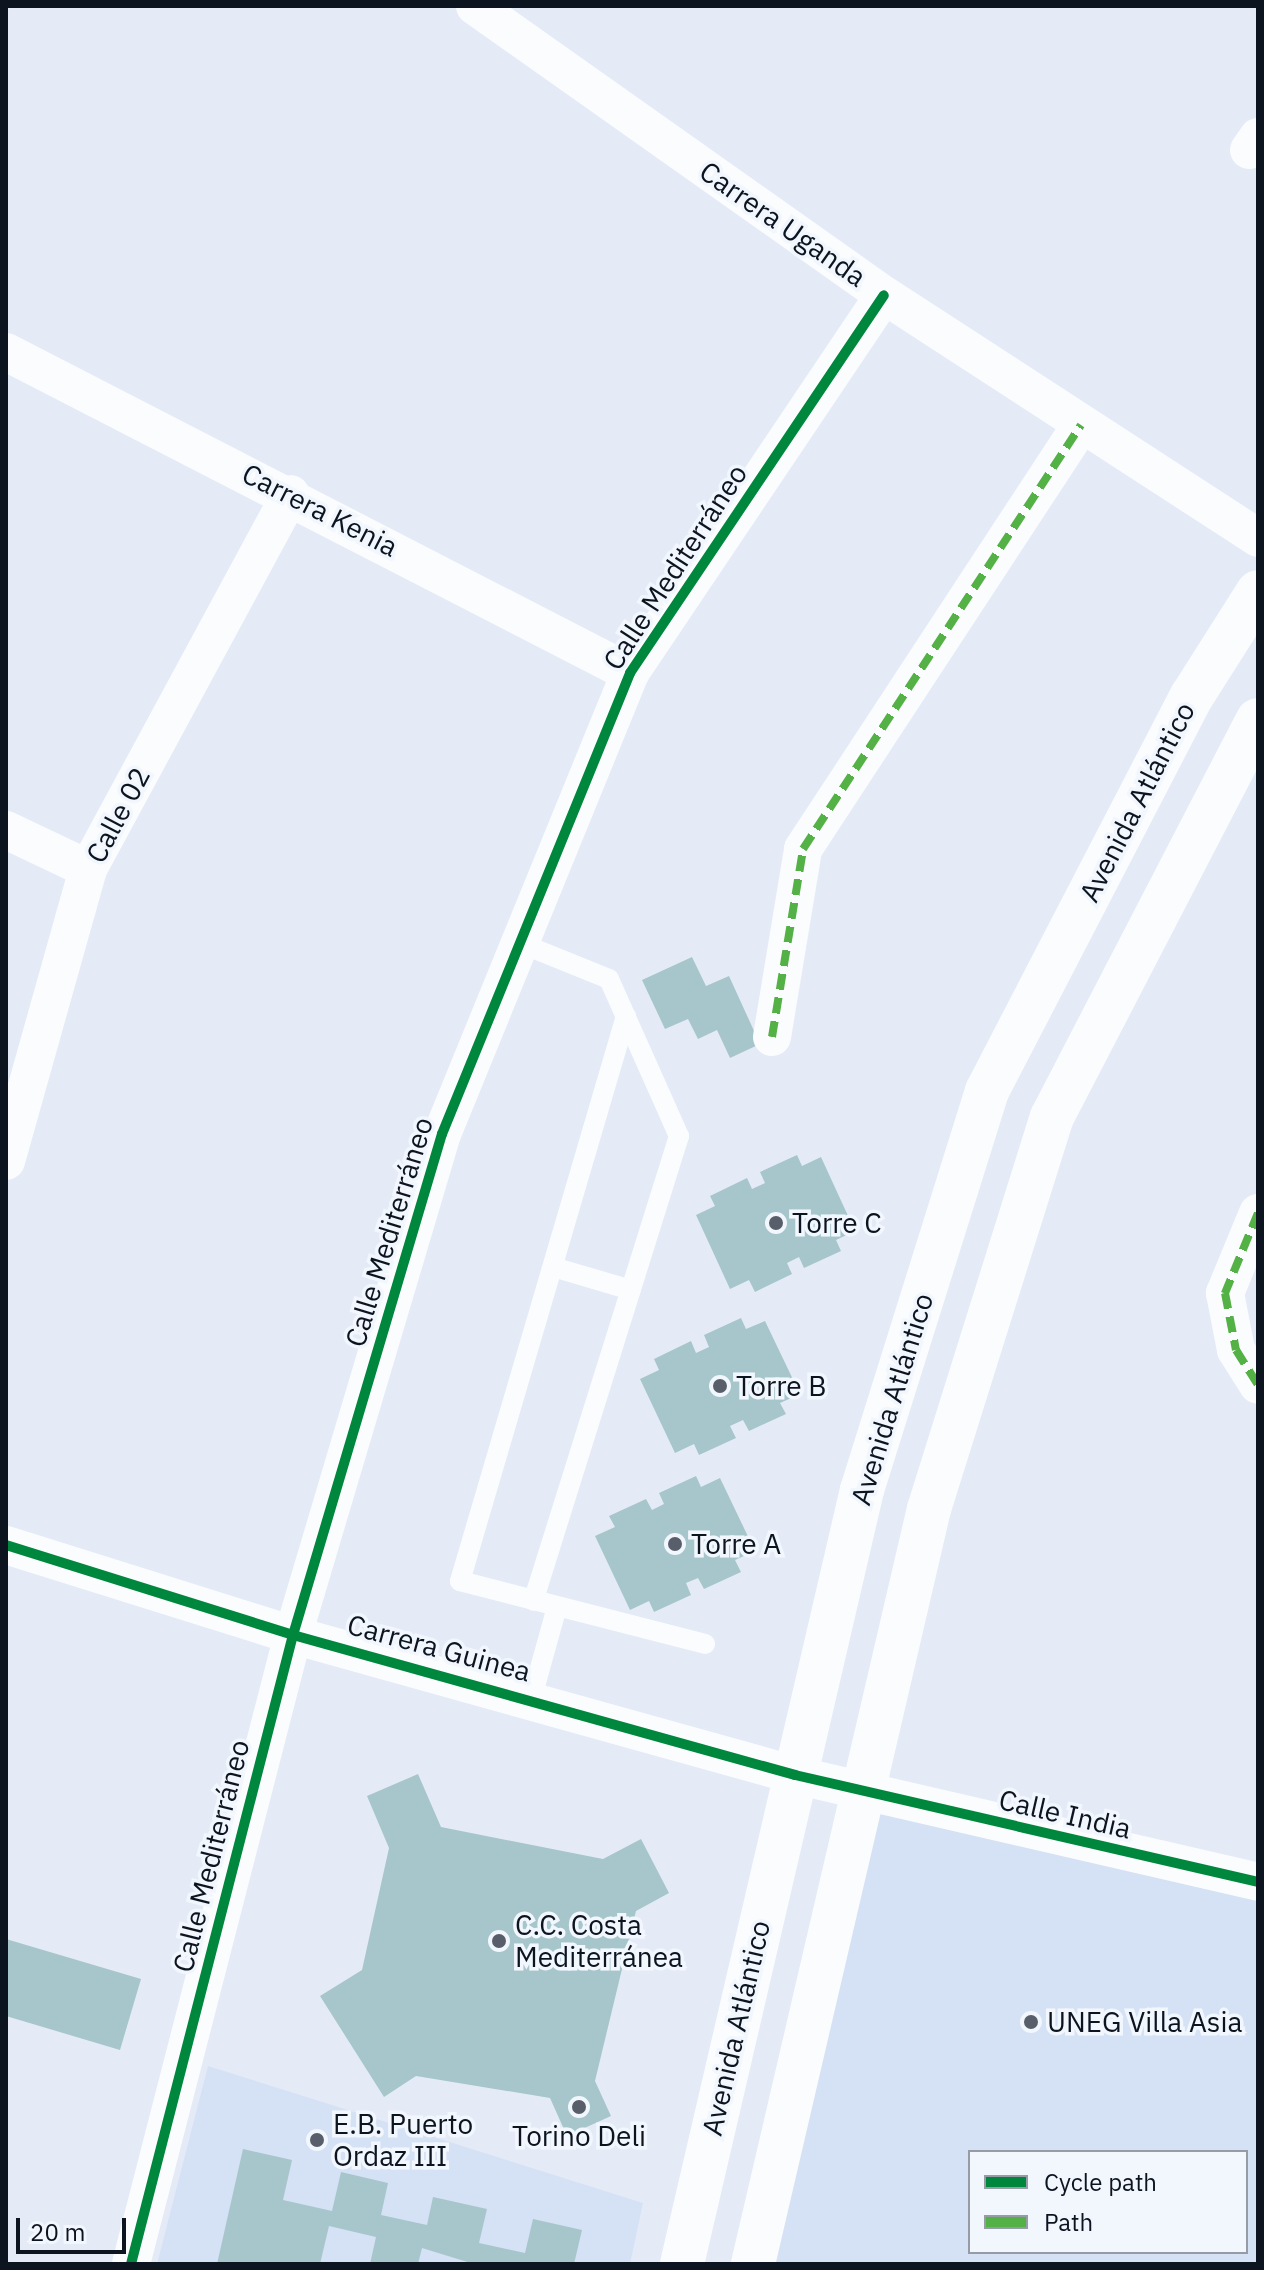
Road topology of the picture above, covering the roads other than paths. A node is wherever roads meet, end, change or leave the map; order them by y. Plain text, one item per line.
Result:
1 (475, 6) edge
2 (884, 295) junction
3 (6, 352) edge
4 (1081, 425) junction
5 (291, 494) junction
6 (1258, 538) edge
7 (1258, 592) edge
8 (630, 673) junction
9 (1258, 720) edge
10 (6, 830) edge
11 (88, 869) junction
12 (520, 943) junction
13 (626, 1016) junction
14 (772, 1037) dead end
15 (9, 1138) edge
16 (1258, 1213) edge
17 (553, 1267) junction
18 (631, 1290) junction
19 (1258, 1385) edge
20 (6, 1545) edge
21 (533, 1601) junction
22 (557, 1607) junction
23 (293, 1635) junction
24 (705, 1644) dead end
25 (532, 1697) junction
26 (795, 1775) junction
27 (861, 1792) junction
28 (1258, 1882) edge
29 (131, 2264) edge
30 (682, 2264) edge
31 (753, 2264) edge

1 - 2 street, Carrera Uganda
2 - 4 street, Carrera Uganda
2 - 8 street, Calle Mediterráneo
3 - 5 street, Carrera Kenia
4 - 6 street, Carrera Uganda
4 - 14 street
5 - 8 street, Carrera Kenia
5 - 11 street, Calle 02
7 - 26 main road, Avenida Atlántico
8 - 12 street, Calle Mediterráneo
9 - 27 main road
10 - 11 street
11 - 15 street, Calle 02
12 - 13 lane
12 - 23 street, Calle Mediterráneo
13 - 17 lane
13 - 18 lane
16 - 19 street
17 - 18 lane
17 - 21 lane
18 - 21 lane
20 - 23 street, Carrera Guinea
21 - 22 lane
22 - 24 lane
22 - 25 lane
23 - 25 street, Carrera Guinea
23 - 29 street, Calle Mediterráneo
25 - 26 street, Carrera Guinea
26 - 27 street, Carrera Guinea
26 - 30 main road, Avenida Atlántico
27 - 28 street, Calle India
27 - 31 main road

